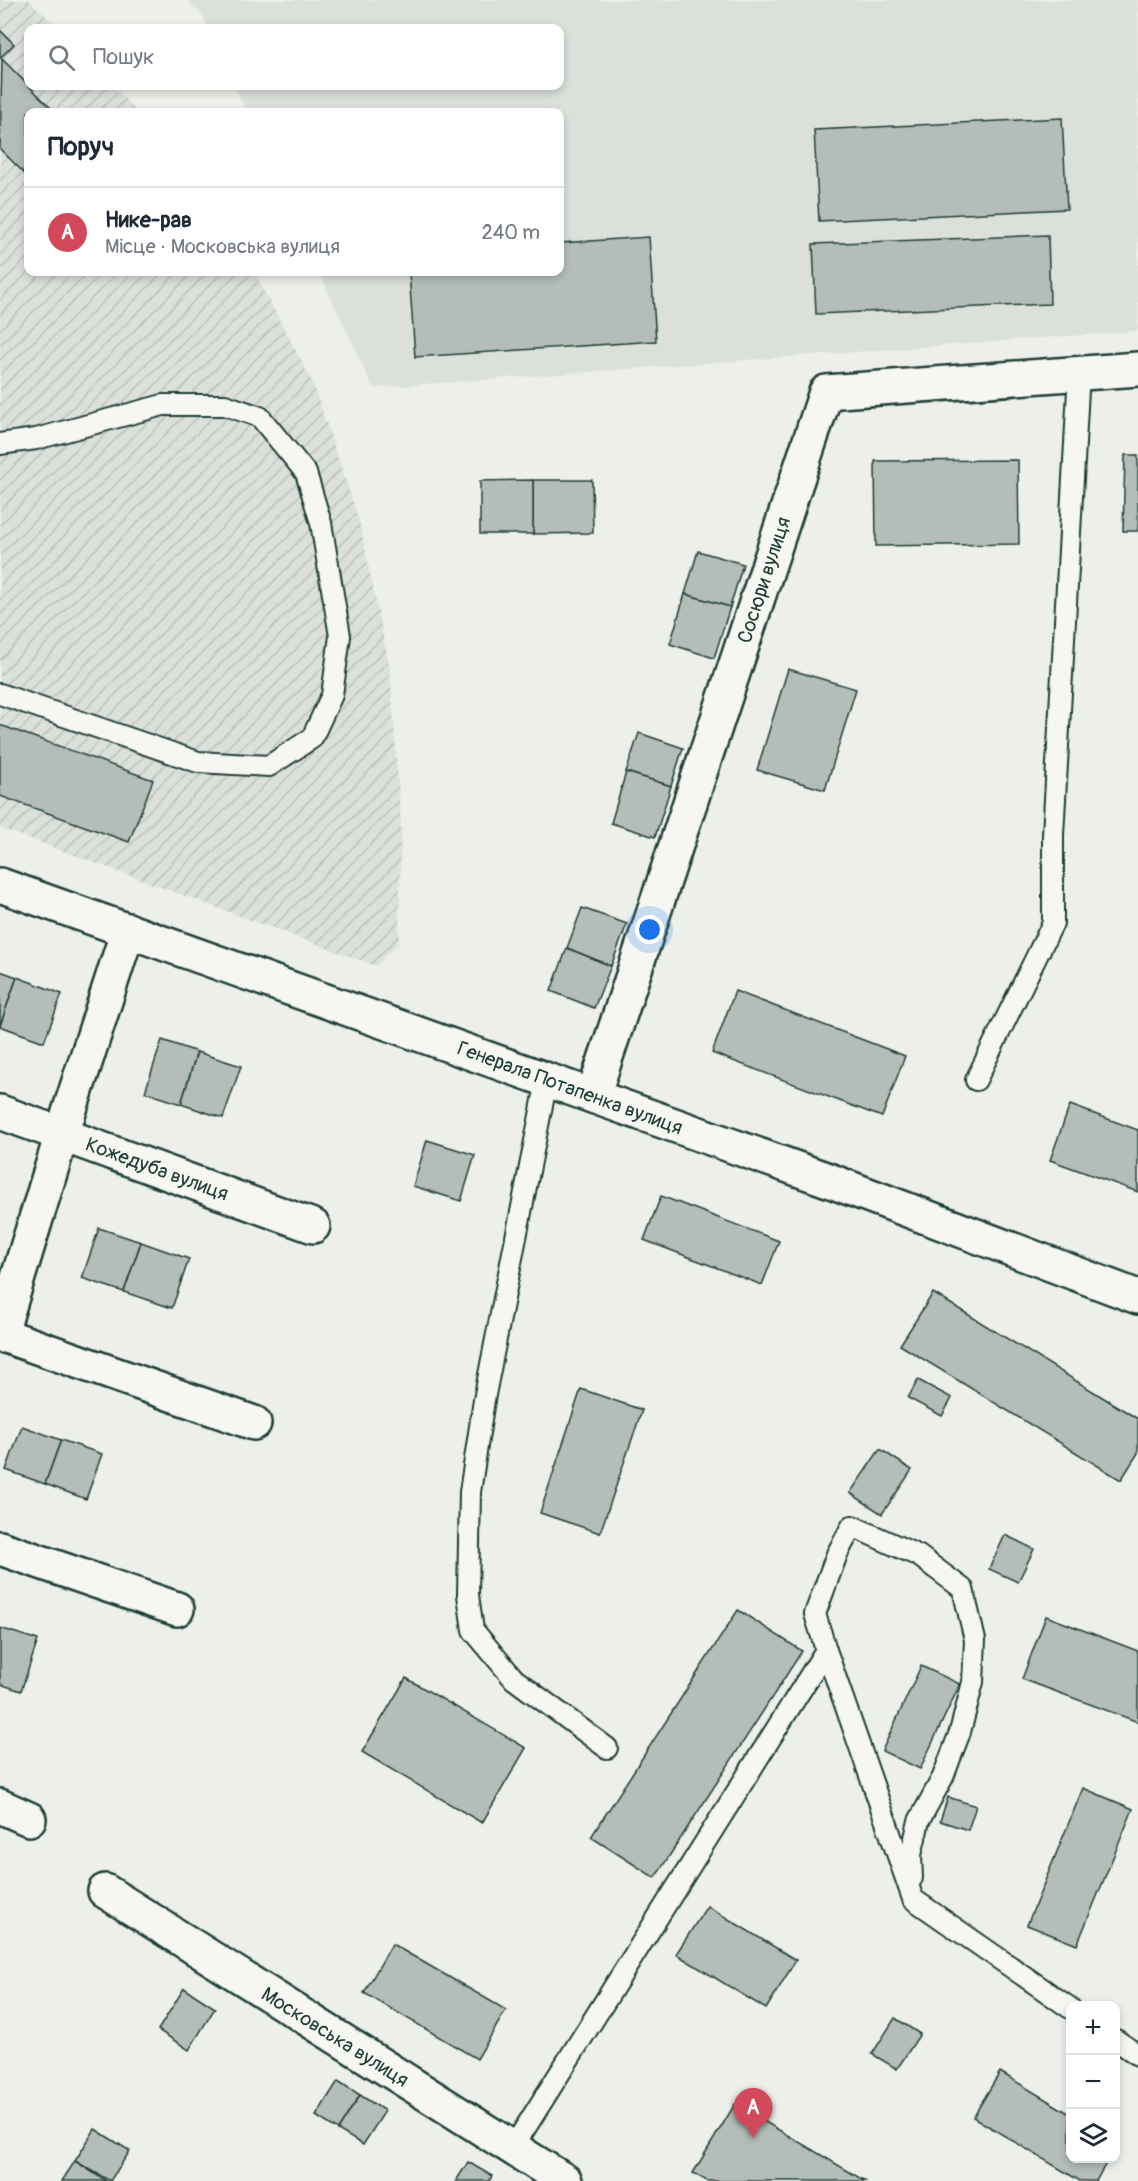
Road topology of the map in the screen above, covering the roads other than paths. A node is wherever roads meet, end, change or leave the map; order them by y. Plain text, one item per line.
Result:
1 (1138, 369) edge
2 (1079, 372) junction
3 (0, 444) edge
4 (0, 694) edge
5 (0, 885) edge
6 (128, 930) junction
7 (547, 1080) junction
8 (976, 1080) dead end
9 (593, 1096) junction
10 (0, 1112) edge
11 (62, 1134) junction
12 (313, 1226) dead end
13 (1138, 1297) edge
14 (0, 1335) edge
15 (254, 1424) dead end
16 (0, 1548) edge
17 (177, 1609) dead end
18 (825, 1650) junction
19 (607, 1748) dead end
20 (105, 1891) dead end
21 (914, 1899) junction
22 (1066, 2005) edge
23 (1120, 2043) edge
24 (1138, 2055) edge
25 (512, 2149) junction
26 (565, 2181) edge

1 - 2 street, Сосюри вулиця
2 - 8 lane
2 - 9 street, Сосюри вулиця
3 - 4 lane
5 - 6 street, Генерала Потапенка вулиця
6 - 7 street, Генерала Потапенка вулиця
6 - 11 street
7 - 9 street, Генерала Потапенка вулиця
7 - 19 lane
9 - 13 street, Генерала Потапенка вулиця
10 - 11 street, Кожедуба вулиця
11 - 12 street, Кожедуба вулиця
11 - 14 street
14 - 15 street
16 - 17 street
18 - 21 lane
18 - 21 lane
18 - 25 lane
20 - 25 street, Московська вулиця
21 - 22 lane
23 - 24 lane
25 - 26 street, Московська вулиця

